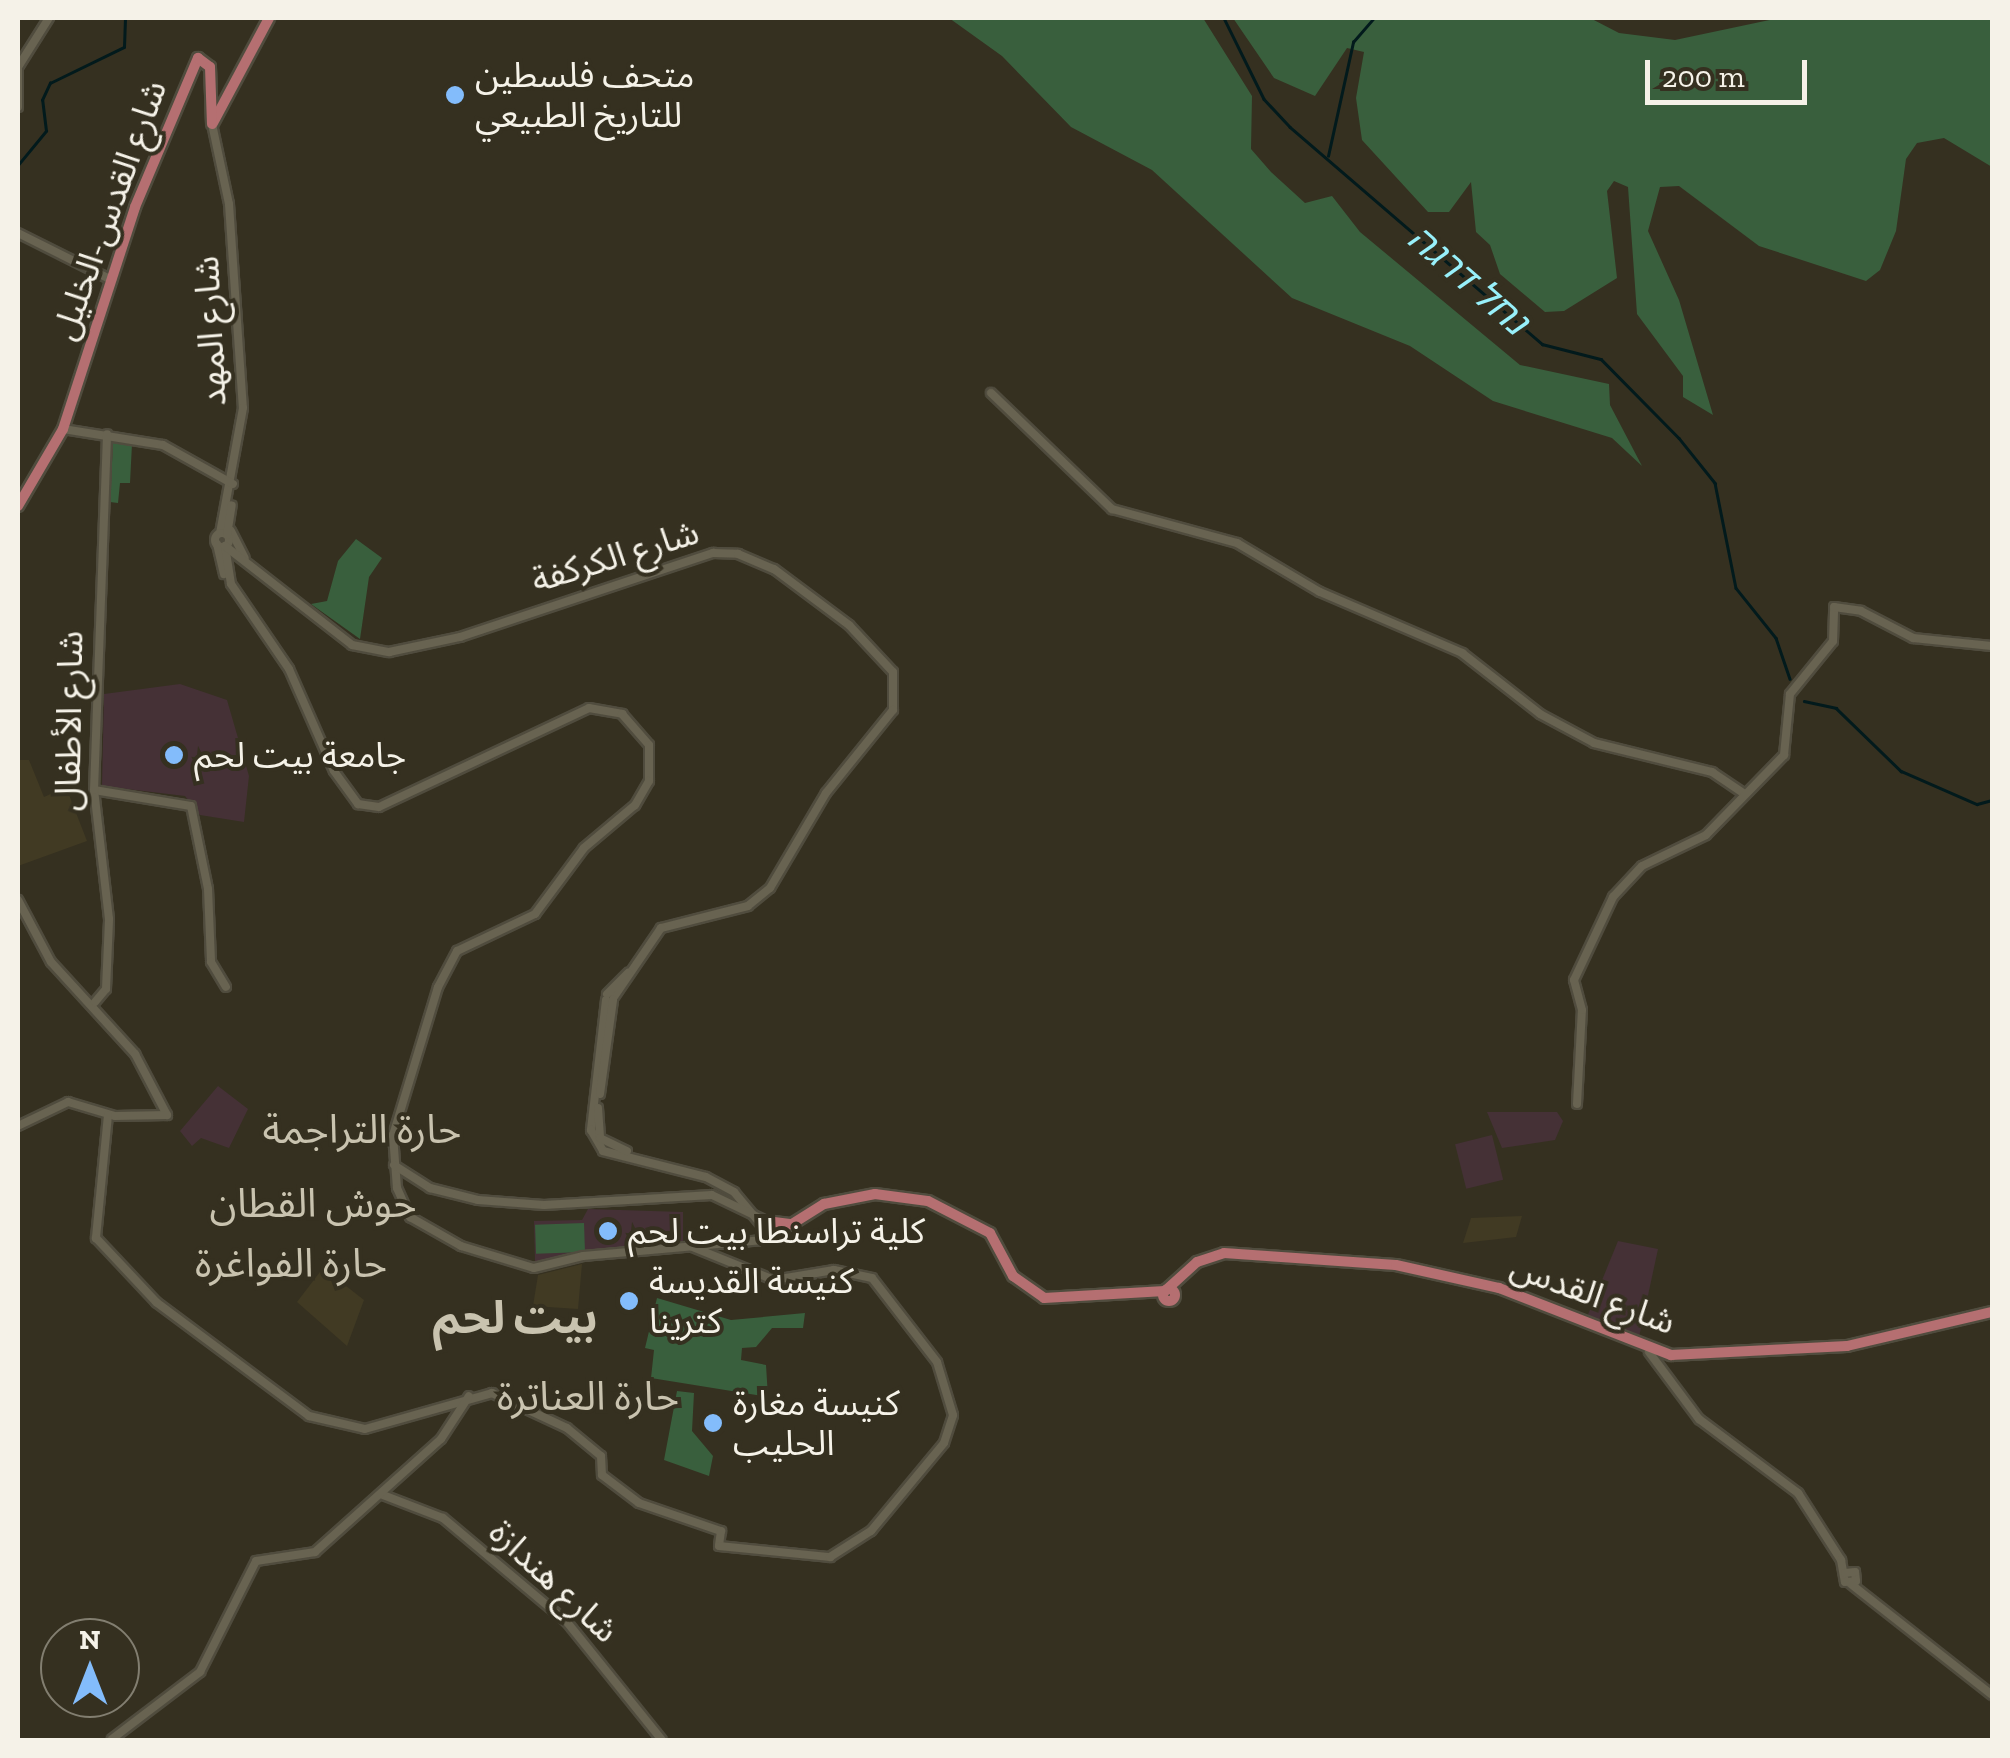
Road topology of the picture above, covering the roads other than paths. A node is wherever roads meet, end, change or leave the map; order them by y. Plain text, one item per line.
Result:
1 (49, 18) edge
2 (269, 18) edge
3 (18, 68) edge
4 (18, 107) edge
5 (212, 124) junction
6 (18, 233) edge
7 (112, 280) junction
8 (991, 393) dead end
9 (63, 429) junction
10 (107, 434) junction
11 (235, 482) junction
12 (18, 506) edge
13 (228, 537) junction
14 (221, 545) junction
15 (247, 562) junction
16 (227, 566) junction
17 (1992, 646) edge
18 (292, 677) junction
19 (94, 790) junction
20 (1745, 794) junction
21 (18, 900) edge
22 (226, 987) dead end
23 (95, 1002) junction
24 (1577, 1104) dead end
25 (108, 1114) junction
26 (18, 1126) edge
27 (394, 1165) junction
28 (764, 1222) junction
29 (789, 1228) junction
30 (763, 1240) junction
31 (690, 1246) junction
32 (1992, 1312) edge
33 (1649, 1352) junction
34 (469, 1396) junction
35 (384, 1495) junction
36 (1992, 1695) edge
37 (112, 1740) edge
38 (662, 1740) edge

1 - 3 street
2 - 5 main road, شارع القدس-الخليل
3 - 4 street
5 - 7 main road, شارع القدس-الخليل
5 - 11 street, شارع المهد
6 - 7 street
7 - 9 main road, شارع القدس-الخليل
8 - 20 street
9 - 10 street
9 - 12 main road, شارع القدس-الخليل
10 - 11 street
10 - 19 street, شارع الأطفال
11 - 13 street, شارع المهد
11 - 13 street
13 - 14 street
13 - 15 street
14 - 15 street, شارع الكركفة
14 - 16 street
14 - 18 street
15 - 16 street
15 - 28 street, شارع الكركفة
16 - 18 street
17 - 20 street
18 - 27 street
19 - 22 street
19 - 23 street, شارع الأطفال
20 - 24 street
21 - 23 street
23 - 25 street
25 - 26 street
25 - 34 street
27 - 28 street
27 - 31 street
28 - 29 main road
28 - 30 street
29 - 30 street
29 - 33 main road, شارع القدس
30 - 31 street
31 - 34 street
32 - 33 main road, شارع القدس
33 - 36 street
34 - 35 street
35 - 37 street
35 - 38 street, شارع هندازة

